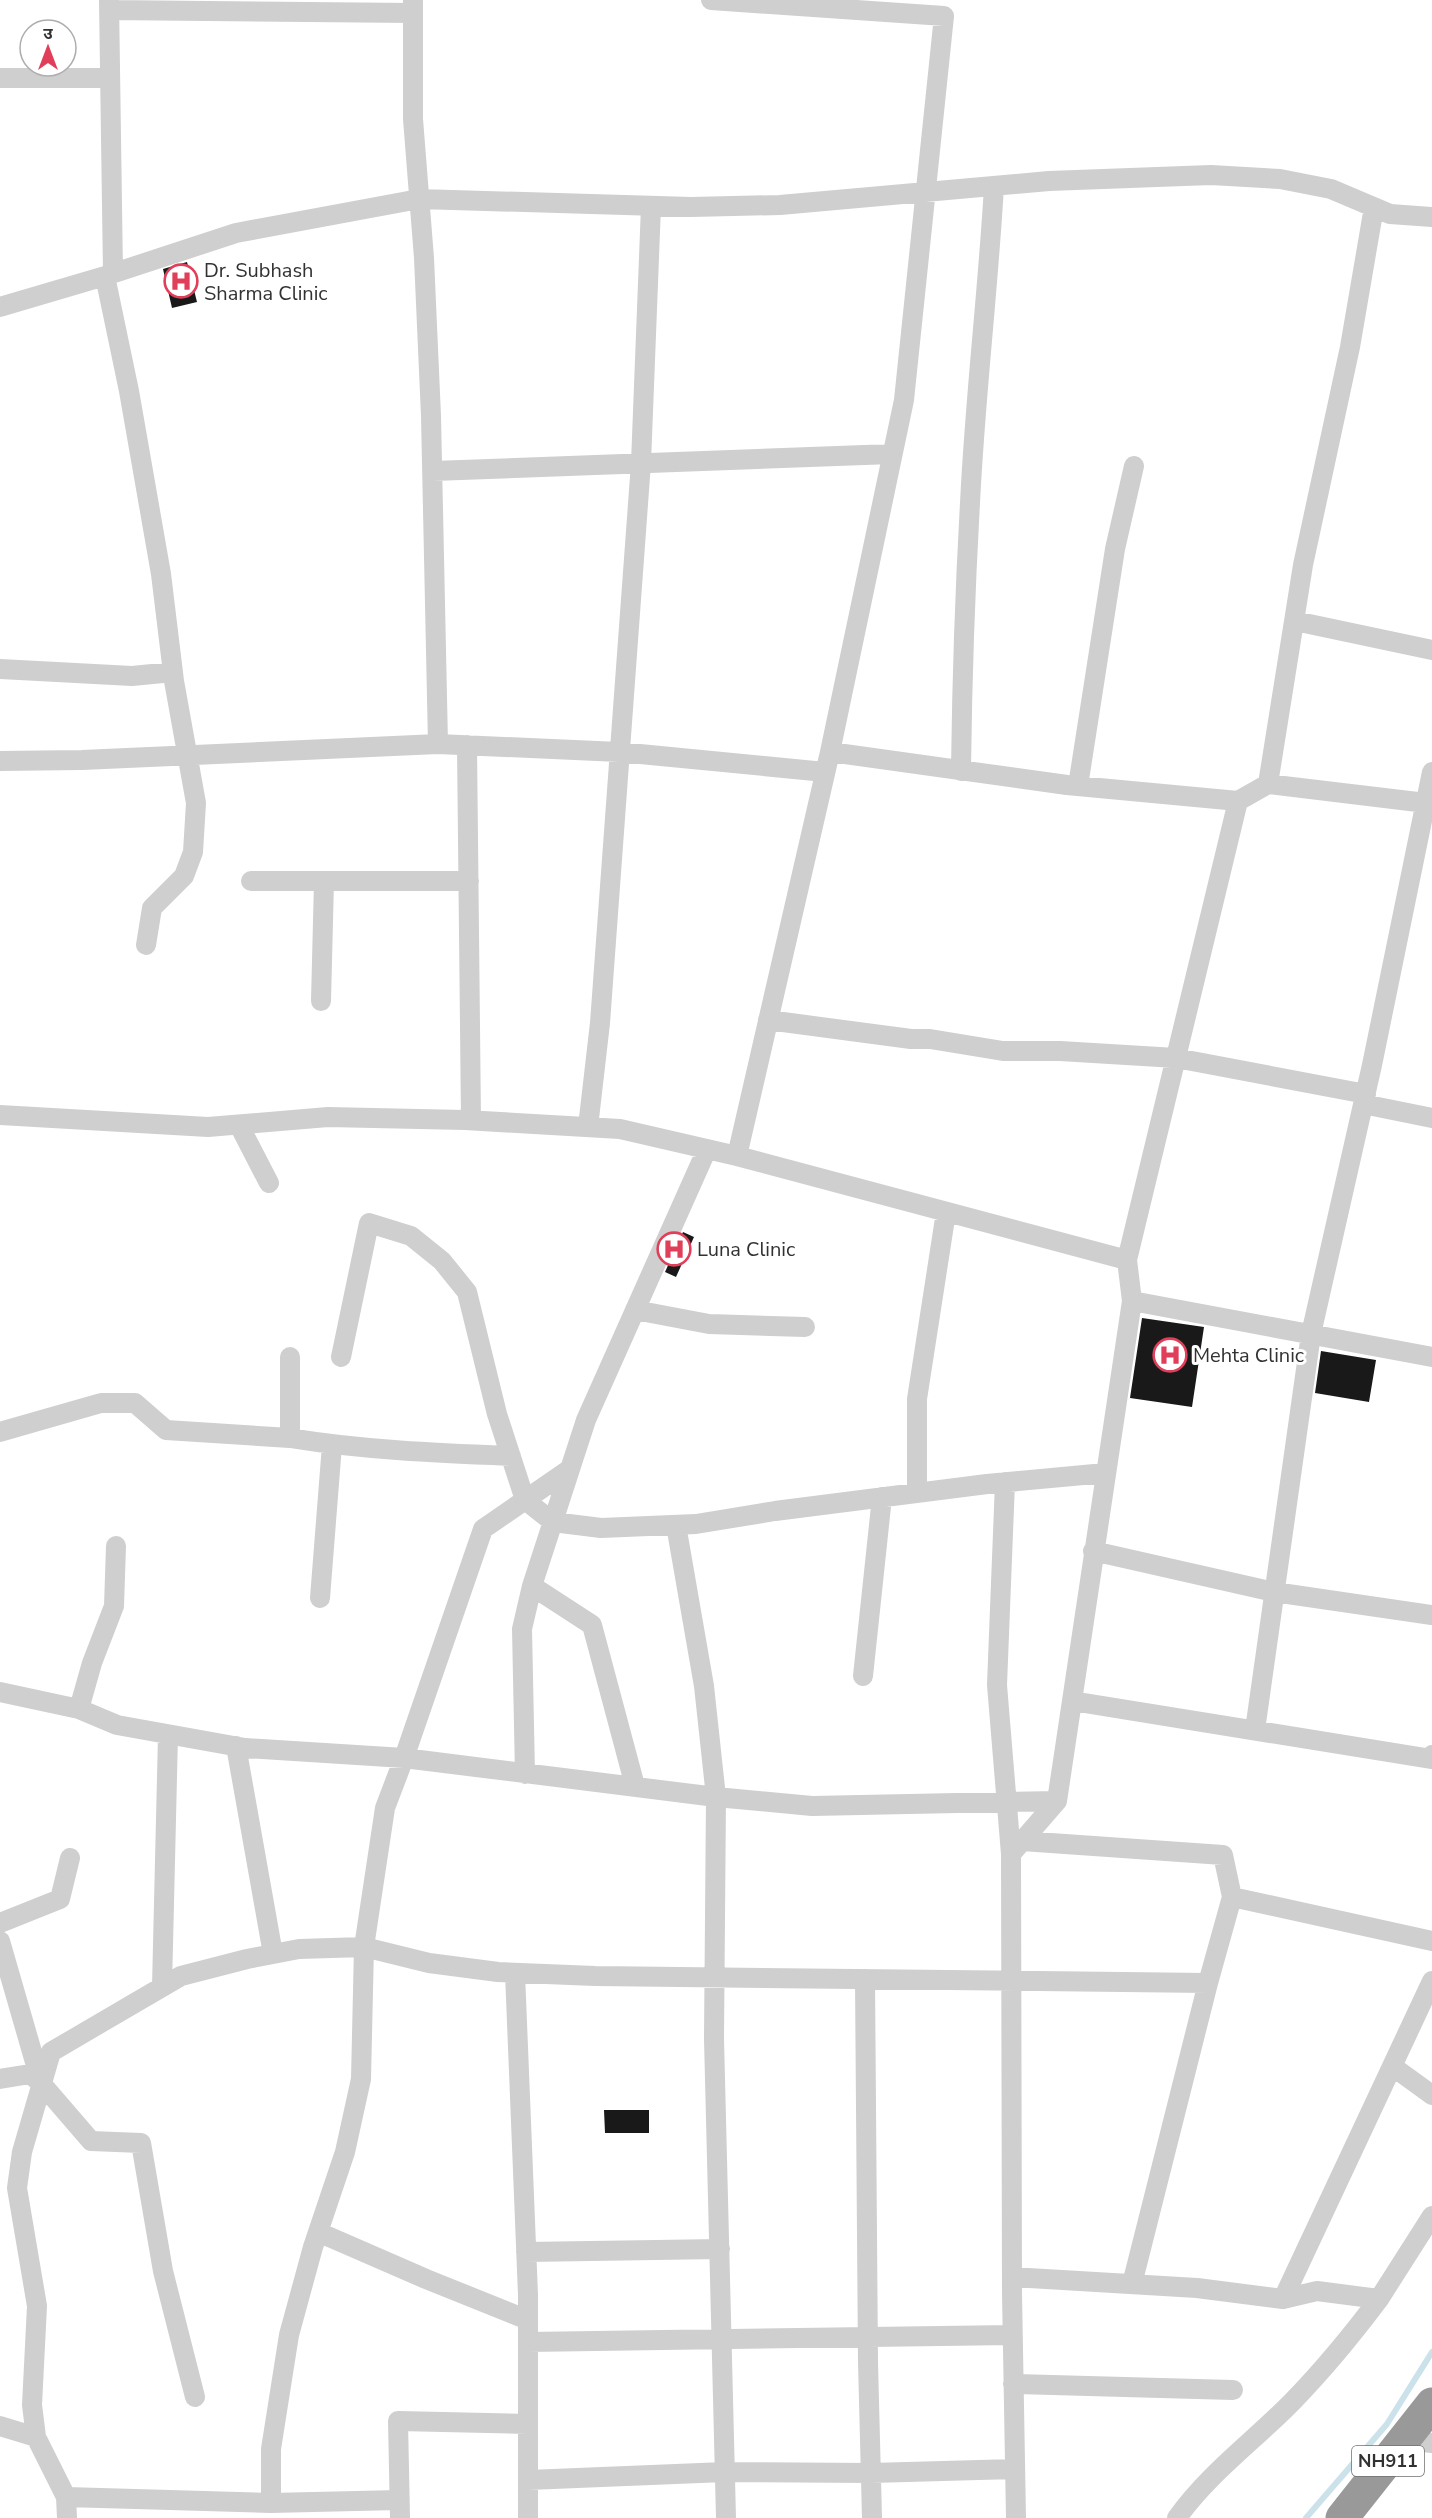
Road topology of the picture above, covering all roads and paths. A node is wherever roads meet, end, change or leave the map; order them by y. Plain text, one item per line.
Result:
1 (711, 0) edge
2 (109, 5) edge
3 (413, 7) edge
4 (0, 78) edge
5 (110, 78) junction
6 (994, 186) junction
7 (926, 192) junction
8 (419, 199) junction
9 (651, 206) junction
10 (1374, 207) junction
11 (1432, 217) edge
12 (109, 275) junction
13 (0, 307) edge
14 (892, 454) junction
15 (641, 463) junction
16 (1134, 466) dead end
17 (433, 471) junction
18 (1295, 621) junction
19 (1432, 650) edge
20 (0, 669) edge
21 (173, 672) junction
22 (438, 744) junction
23 (467, 745) junction
24 (619, 752) junction
25 (830, 752) junction
26 (186, 754) junction
27 (0, 761) edge
28 (961, 771) junction
29 (825, 772) junction
30 (1432, 772) edge
31 (1268, 784) junction
32 (1078, 786) junction
33 (1238, 801) junction
34 (1426, 803) junction
35 (251, 881) dead end
36 (324, 881) junction
37 (469, 881) junction
38 (146, 945) dead end
39 (321, 1001) dead end
40 (768, 1020) junction
41 (1176, 1058) junction
42 (1365, 1099) junction
43 (0, 1115) edge
44 (1432, 1118) edge
45 (471, 1120) junction
46 (240, 1125) junction
47 (588, 1127) junction
48 (707, 1149) junction
49 (737, 1156) junction
50 (269, 1183) dead end
51 (946, 1212) junction
52 (1127, 1260) junction
53 (1132, 1301) junction
54 (635, 1310) junction
55 (805, 1327) dead end
56 (1311, 1334) junction
57 (290, 1357) dead end
58 (341, 1357) dead end
59 (1432, 1357) edge
60 (0, 1432) edge
61 (290, 1438) junction
62 (332, 1445) junction
63 (511, 1456) junction
64 (570, 1469) junction
65 (1105, 1473) junction
66 (1005, 1482) junction
67 (917, 1493) junction
68 (882, 1497) junction
69 (525, 1500) junction
70 (553, 1522) junction
71 (676, 1525) junction
72 (116, 1546) dead end
73 (1093, 1551) junction
74 (532, 1586) junction
75 (1274, 1592) junction
76 (320, 1598) dead end
77 (1432, 1616) edge
78 (863, 1676) dead end
79 (0, 1692) edge
80 (1072, 1701) junction
81 (79, 1709) junction
82 (1255, 1730) junction
83 (168, 1735) junction
84 (236, 1746) junction
85 (1432, 1755) edge
86 (404, 1758) junction
87 (525, 1774) junction
88 (635, 1786) junction
89 (716, 1797) junction
90 (1057, 1801) junction
91 (1005, 1803) junction
92 (1016, 1848) junction
93 (70, 1858) dead end
94 (1232, 1897) junction
95 (0, 1923) edge
96 (0, 1941) edge
97 (1432, 1941) edge
98 (364, 1947) junction
99 (273, 1954) junction
100 (515, 1973) junction
101 (714, 1978) junction
102 (865, 1979) junction
103 (1010, 1979) junction
104 (1432, 1981) edge
105 (1208, 1983) junction
106 (162, 1987) junction
107 (1392, 2066) junction
108 (0, 2079) edge
109 (41, 2083) junction
110 (1432, 2095) edge
111 (1432, 2216) edge
112 (318, 2232) junction
113 (720, 2249) junction
114 (526, 2252) junction
115 (1011, 2277) junction
116 (1132, 2284) junction
117 (1283, 2299) junction
118 (1378, 2299) junction
119 (528, 2320) junction
120 (1012, 2335) junction
121 (868, 2337) junction
122 (722, 2340) junction
123 (528, 2342) junction
124 (1013, 2384) junction
125 (1233, 2390) dead end
126 (195, 2397) dead end
127 (1432, 2404) edge
128 (528, 2424) junction
129 (0, 2426) edge
130 (36, 2437) junction
131 (1418, 2442) edge
132 (1015, 2469) junction
133 (725, 2472) junction
134 (871, 2473) junction
135 (528, 2480) junction
136 (66, 2497) junction
137 (271, 2503) junction
138 (399, 2509) edge
139 (67, 2518) edge
140 (528, 2518) edge
141 (726, 2518) edge
142 (872, 2518) edge
143 (1016, 2518) edge
144 (1177, 2518) edge
145 (1342, 2518) edge

1 - 7 street
2 - 3 street
2 - 5 street
3 - 8 street
4 - 5 street
5 - 12 street
6 - 7 street
6 - 10 street
6 - 28 street
7 - 9 street
7 - 14 street
8 - 9 street
8 - 12 street
8 - 17 street
9 - 15 street
10 - 11 street
10 - 18 street
12 - 13 street
12 - 21 street
14 - 15 street
14 - 25 street
15 - 17 street
15 - 24 street
16 - 32 street
17 - 22 street
18 - 19 street
18 - 31 street
20 - 21 street
21 - 26 street
22 - 23 street
22 - 26 street
23 - 24 street
23 - 37 street
24 - 29 street
24 - 47 street
25 - 28 street
25 - 29 street
26 - 27 street
26 - 38 street
28 - 32 street
29 - 40 street
30 - 34 street
31 - 33 street
31 - 34 street
32 - 33 street
33 - 41 street
34 - 42 street
35 - 36 street
36 - 37 street
36 - 39 street
37 - 45 street
40 - 41 street
40 - 49 street
41 - 42 street
41 - 52 street
42 - 44 street
42 - 56 street
43 - 46 street
45 - 46 street
45 - 47 street
46 - 50 street
47 - 48 street
48 - 49 street
48 - 54 street
49 - 51 street
51 - 52 street
51 - 67 street
52 - 53 street
53 - 56 street
53 - 65 street
54 - 55 street
54 - 64 street
56 - 59 street
56 - 75 street
57 - 61 street
58 - 63 street
60 - 61 street
61 - 62 street
62 - 63 street
62 - 76 street
63 - 69 street
64 - 69 street
64 - 70 street
65 - 66 street
65 - 73 street
66 - 67 street
66 - 91 street
67 - 68 street
68 - 71 street
68 - 78 street
69 - 70 street
69 - 86 street
70 - 71 street
70 - 74 street
71 - 89 street
72 - 81 street
73 - 75 street
73 - 80 street
74 - 87 street
74 - 88 street
75 - 77 street
75 - 82 street
79 - 81 street
80 - 82 street
80 - 90 street
81 - 83 street
82 - 85 street
83 - 84 street
83 - 106 street
84 - 86 street
84 - 99 street
86 - 87 street
86 - 98 street
87 - 88 street
88 - 89 street
89 - 91 street
89 - 101 street
90 - 91 street
90 - 92 street
91 - 92 street
92 - 94 street
92 - 103 street
93 - 95 street
94 - 97 street
94 - 105 street
96 - 109 street
98 - 99 street
98 - 100 street
98 - 112 street
99 - 106 street
100 - 101 street
100 - 114 street
101 - 102 street
101 - 113 street
102 - 103 street
102 - 121 street
103 - 105 street
103 - 115 street
104 - 107 street
105 - 116 street
106 - 109 street
107 - 110 street
107 - 117 street
108 - 109 street
109 - 126 street
109 - 130 street
111 - 118 street
112 - 119 street
112 - 137 street
113 - 114 street
113 - 122 street
114 - 119 street
115 - 116 street
115 - 120 street
116 - 117 street
117 - 118 street
118 - 144 street
119 - 123 street
120 - 121 street
120 - 124 street
121 - 122 street
121 - 134 street
122 - 123 street
122 - 133 street
123 - 128 street
124 - 125 street
124 - 132 street
127 - 131 highway, NH911
128 - 135 street
128 - 138 street
129 - 130 street
130 - 136 street
131 - 145 highway, NH911
132 - 134 street
132 - 143 street
133 - 134 street
133 - 135 street
133 - 141 street
134 - 142 street
135 - 140 street
136 - 137 street
136 - 139 street
137 - 138 street

